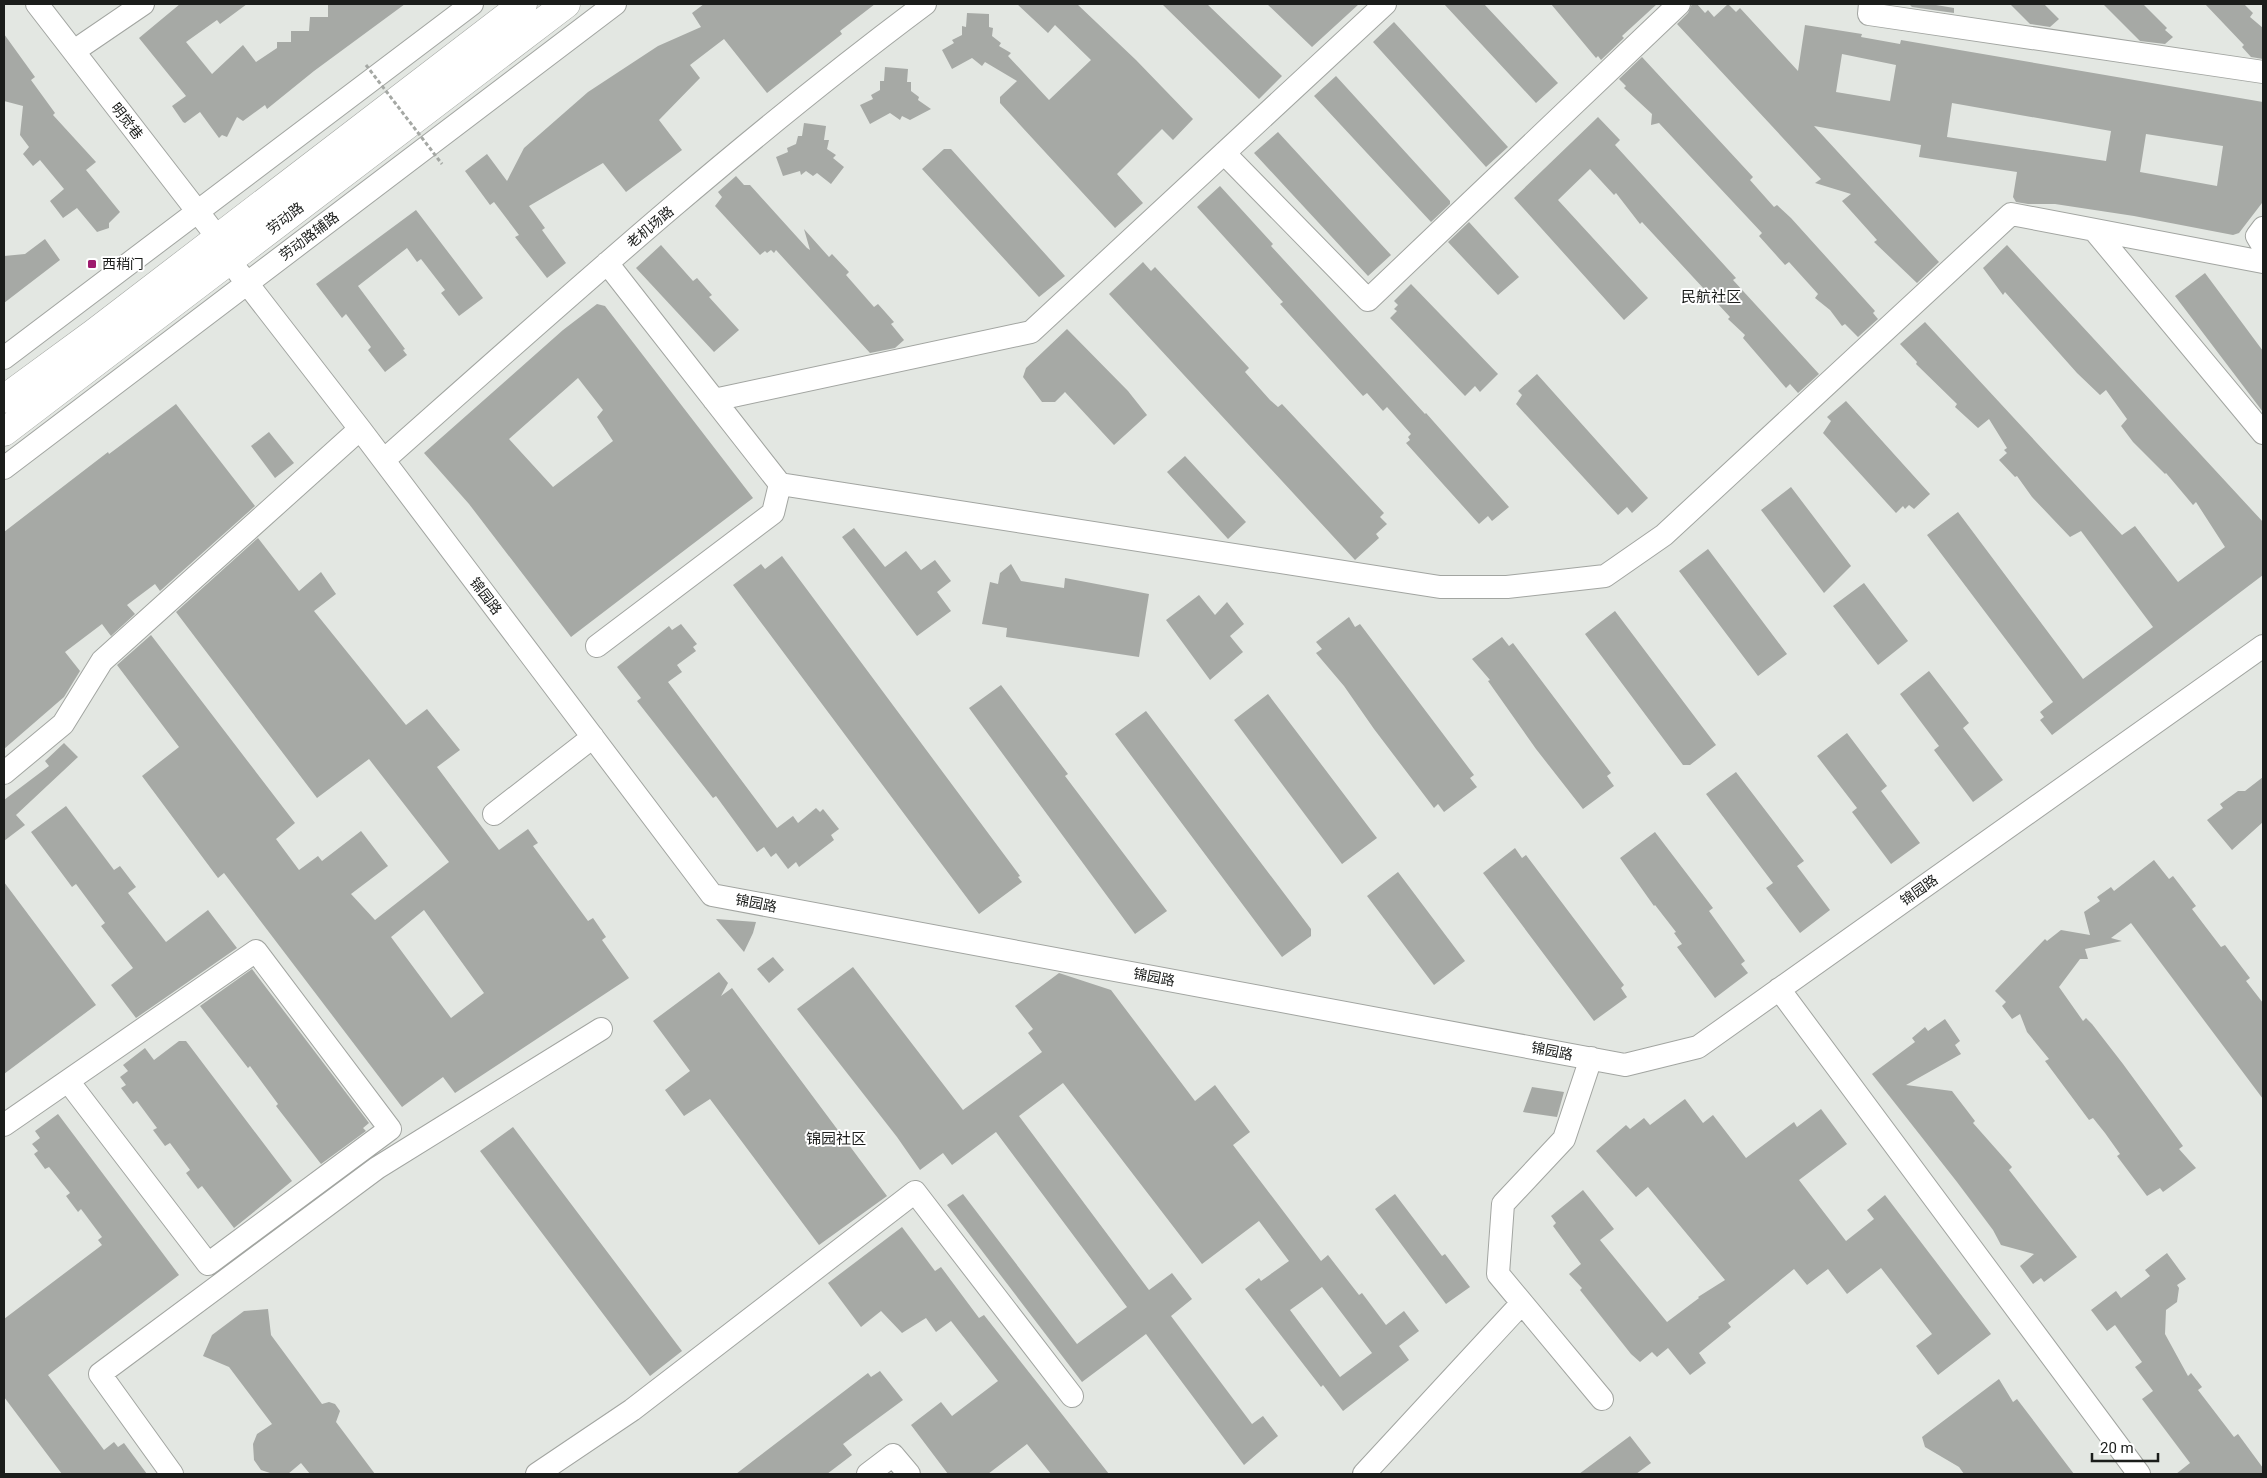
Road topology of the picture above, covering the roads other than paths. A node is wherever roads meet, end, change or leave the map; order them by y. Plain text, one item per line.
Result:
1 (37, 4) edge
2 (143, 4) edge
3 (472, 4) edge
4 (523, 4) edge
5 (566, 4) edge
6 (615, 4) edge
7 (924, 4) edge
8 (1385, 4) edge
9 (1679, 4) edge
10 (1870, 4) edge
11 (74, 51) junction
12 (2263, 72) edge
13 (1224, 154) junction
14 (198, 212) junction
15 (2263, 228) edge
16 (2094, 230) junction
17 (2263, 246) edge
18 (223, 249) junction
19 (607, 262) junction
20 (2263, 262) edge
21 (247, 283) junction
22 (4, 358) edge
23 (4, 399) edge
24 (714, 400) junction
25 (360, 429) junction
26 (4, 432) edge
27 (2263, 433) edge
28 (384, 460) junction
29 (4, 468) edge
30 (780, 484) junction
31 (597, 646) dead end
32 (2263, 646) edge
33 (593, 737) junction
34 (4, 773) edge
35 (494, 814) dead end
36 (1779, 989) junction
37 (601, 1029) dead end
38 (1591, 1058) junction
39 (68, 1081) junction
40 (4, 1125) edge
41 (1522, 1303) junction
42 (1072, 1396) dead end
43 (1602, 1399) dead end
44 (172, 1474) edge
45 (537, 1474) edge
46 (868, 1474) edge
47 (909, 1474) edge
48 (1364, 1474) edge
49 (2139, 1474) edge

1 - 11 street, 明觉巷
2 - 11 street
3 - 14 street
4 - 18 main road, 劳动路
5 - 18 main road, 劳动路
6 - 21 street, 劳动路辅路
7 - 19 street, 老机场路
8 - 13 street
9 - 13 street
10 - 12 street
11 - 14 street, 明觉巷
13 - 24 street
14 - 18 street, 明觉巷
14 - 22 street
15 - 17 street
16 - 20 street
16 - 27 street
16 - 30 street
18 - 21 street, 锦园路
18 - 23 main road, 劳动路
18 - 26 main road, 劳动路
19 - 24 street
19 - 28 street, 老机场路
21 - 25 street, 锦园路
21 - 29 street, 劳动路辅路
24 - 30 street
25 - 28 street, 锦园路
25 - 34 street
28 - 33 street, 锦园路
30 - 31 street
32 - 36 street, 锦园路
33 - 35 street
33 - 38 street, 锦园路
36 - 38 street, 锦园路
36 - 49 street
37 - 44 street
38 - 41 street
39 - 39 street
39 - 40 street
41 - 43 street
41 - 48 street
42 - 45 street
46 - 47 street

